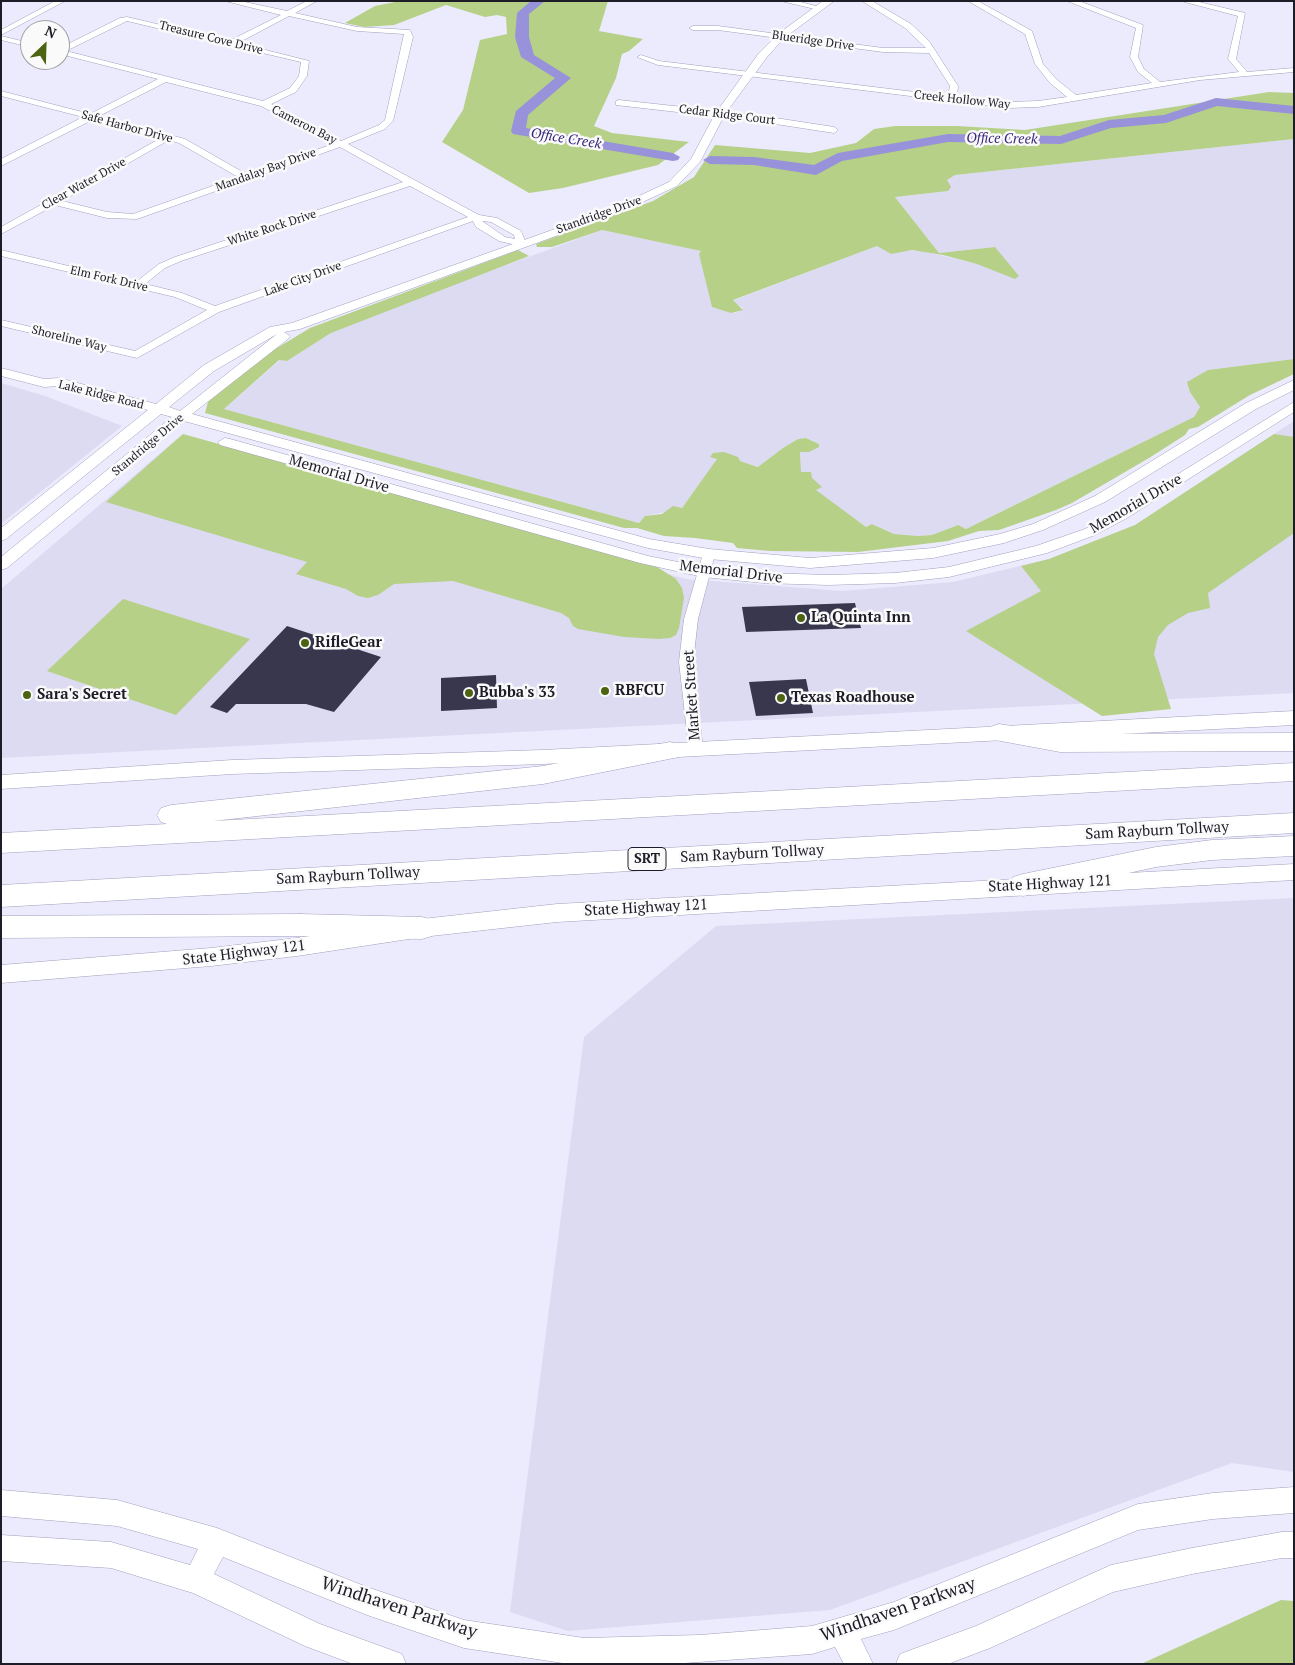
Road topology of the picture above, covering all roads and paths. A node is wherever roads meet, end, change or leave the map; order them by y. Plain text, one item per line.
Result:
1 (61, 1) edge
2 (229, 1) edge
3 (313, 1) edge
4 (785, 1) edge
5 (829, 1) edge
6 (866, 1) edge
7 (972, 1) edge
8 (1071, 1) edge
9 (1185, 1) edge
10 (819, 8) junction
11 (287, 15) junction
12 (693, 28) dead end
13 (1, 33) edge
14 (781, 36) junction
15 (1, 38) edge
16 (20, 42) edge
17 (231, 43) junction
18 (70, 47) edge
19 (933, 51) junction
20 (70, 55) edge
21 (642, 57) dead end
22 (1294, 70) edge
23 (1244, 73) junction
24 (748, 75) junction
25 (165, 79) junction
26 (1158, 84) junction
27 (1, 93) edge
28 (1074, 98) junction
29 (952, 100) junction
30 (619, 103) dead end
31 (264, 104) junction
32 (720, 114) junction
33 (91, 117) junction
34 (834, 130) dead end
35 (166, 138) junction
36 (341, 144) junction
37 (1, 163) edge
38 (246, 178) junction
39 (412, 182) junction
40 (52, 201) junction
41 (476, 217) junction
42 (1, 231) edge
43 (522, 243) junction
44 (1, 253) edge
45 (137, 286) junction
46 (215, 310) junction
47 (1, 322) edge
48 (295, 326) junction
49 (137, 355) joint
50 (1, 372) edge
51 (1294, 384) edge
52 (1251, 406) junction
53 (1294, 406) edge
54 (151, 414) junction
55 (1276, 418) junction
56 (177, 422) junction
57 (1, 536) edge
58 (709, 554) junction
59 (1, 565) edge
60 (703, 572) junction
61 (1294, 718) edge
62 (999, 733) junction
63 (1294, 742) edge
64 (683, 750) junction
65 (1294, 772) edge
66 (1, 782) edge
67 (1294, 823) edge
68 (1, 828) edge
69 (1, 843) edge
70 (1294, 846) edge
71 (1294, 872) edge
72 (1023, 885) junction
73 (1, 896) edge
74 (1, 927) edge
75 (422, 928) junction
76 (1, 974) edge
77 (1294, 1500) edge
78 (1, 1503) edge
79 (217, 1540) junction
80 (1294, 1545) edge
81 (1, 1548) edge
82 (196, 1580) junction
83 (842, 1632) junction
84 (392, 1664) edge
85 (859, 1664) edge
86 (910, 1664) edge

1 - 13 street
2 - 11 street
3 - 11 street
4 - 10 street
5 - 10 street, Standridge Drive
6 - 19 street
7 - 28 street
8 - 26 street
9 - 23 street
10 - 14 street, Standridge Drive
11 - 17 street
11 - 36 street, Mandalay Bay Drive
12 - 14 street, Blueridge Drive
14 - 19 street, Blueridge Drive
14 - 24 street, Standridge Drive
15 - 16 street
17 - 18 street, Treasure Cove Drive
17 - 31 street, Treasure Cove Drive
19 - 29 street
20 - 25 street, Cameron Bay
21 - 24 street, Creek Hollow Way
22 - 23 street, Creek Hollow Way
23 - 26 street, Creek Hollow Way
24 - 29 street, Creek Hollow Way
24 - 32 street, Standridge Drive
25 - 31 street, Cameron Bay
25 - 33 street
26 - 28 street, Creek Hollow Way
27 - 33 street, Safe Harbor Drive
28 - 29 street, Creek Hollow Way
30 - 32 street, Cedar Ridge Court
31 - 36 street, Cameron Bay
32 - 34 street, Cedar Ridge Court
32 - 43 street, Standridge Drive
33 - 35 street, Safe Harbor Drive
33 - 37 street
35 - 38 street, Safe Harbor Drive
35 - 40 street, Clear Water Drive
36 - 38 street, Mandalay Bay Drive
36 - 39 street, Cameron Bay
38 - 40 street, Mandalay Bay Drive
39 - 41 street, Cameron Bay
39 - 45 street, White Rock Drive
40 - 42 street, Clear Water Drive
41 - 43 street, Cameron Bay
41 - 46 street, Lake City Drive
43 - 48 street, Standridge Drive
44 - 45 street, Elm Fork Drive
45 - 46 street, Elm Fork Drive
46 - 49 street, Lake City Drive
47 - 49 street, Shoreline Way
48 - 54 street, Standridge Drive
48 - 56 street, Standridge Drive
50 - 54 street, Lake Ridge Road
51 - 52 street, Memorial Drive
52 - 55 street
52 - 58 street, Memorial Drive
53 - 55 street, Memorial Drive
54 - 56 street, Memorial Drive
54 - 57 street, Standridge Drive
55 - 60 street, Memorial Drive
56 - 58 street, Memorial Drive
56 - 59 street, Standridge Drive
56 - 60 street, Memorial Drive
58 - 60 street, Market Street
60 - 64 street, Market Street
61 - 62 main road
62 - 63 highway
62 - 64 main road
64 - 66 main road
64 - 68 highway
65 - 69 highway
67 - 73 highway, Sam Rayburn Tollway / SRT
70 - 72 highway
71 - 72 main road, State Highway 121
72 - 75 main road, State Highway 121
74 - 75 highway
75 - 76 main road, State Highway 121
77 - 83 street, Windhaven Parkway
78 - 79 street, Windhaven Parkway
79 - 82 street
79 - 83 street, Windhaven Parkway
80 - 86 street
81 - 82 street
82 - 84 street
83 - 85 street

